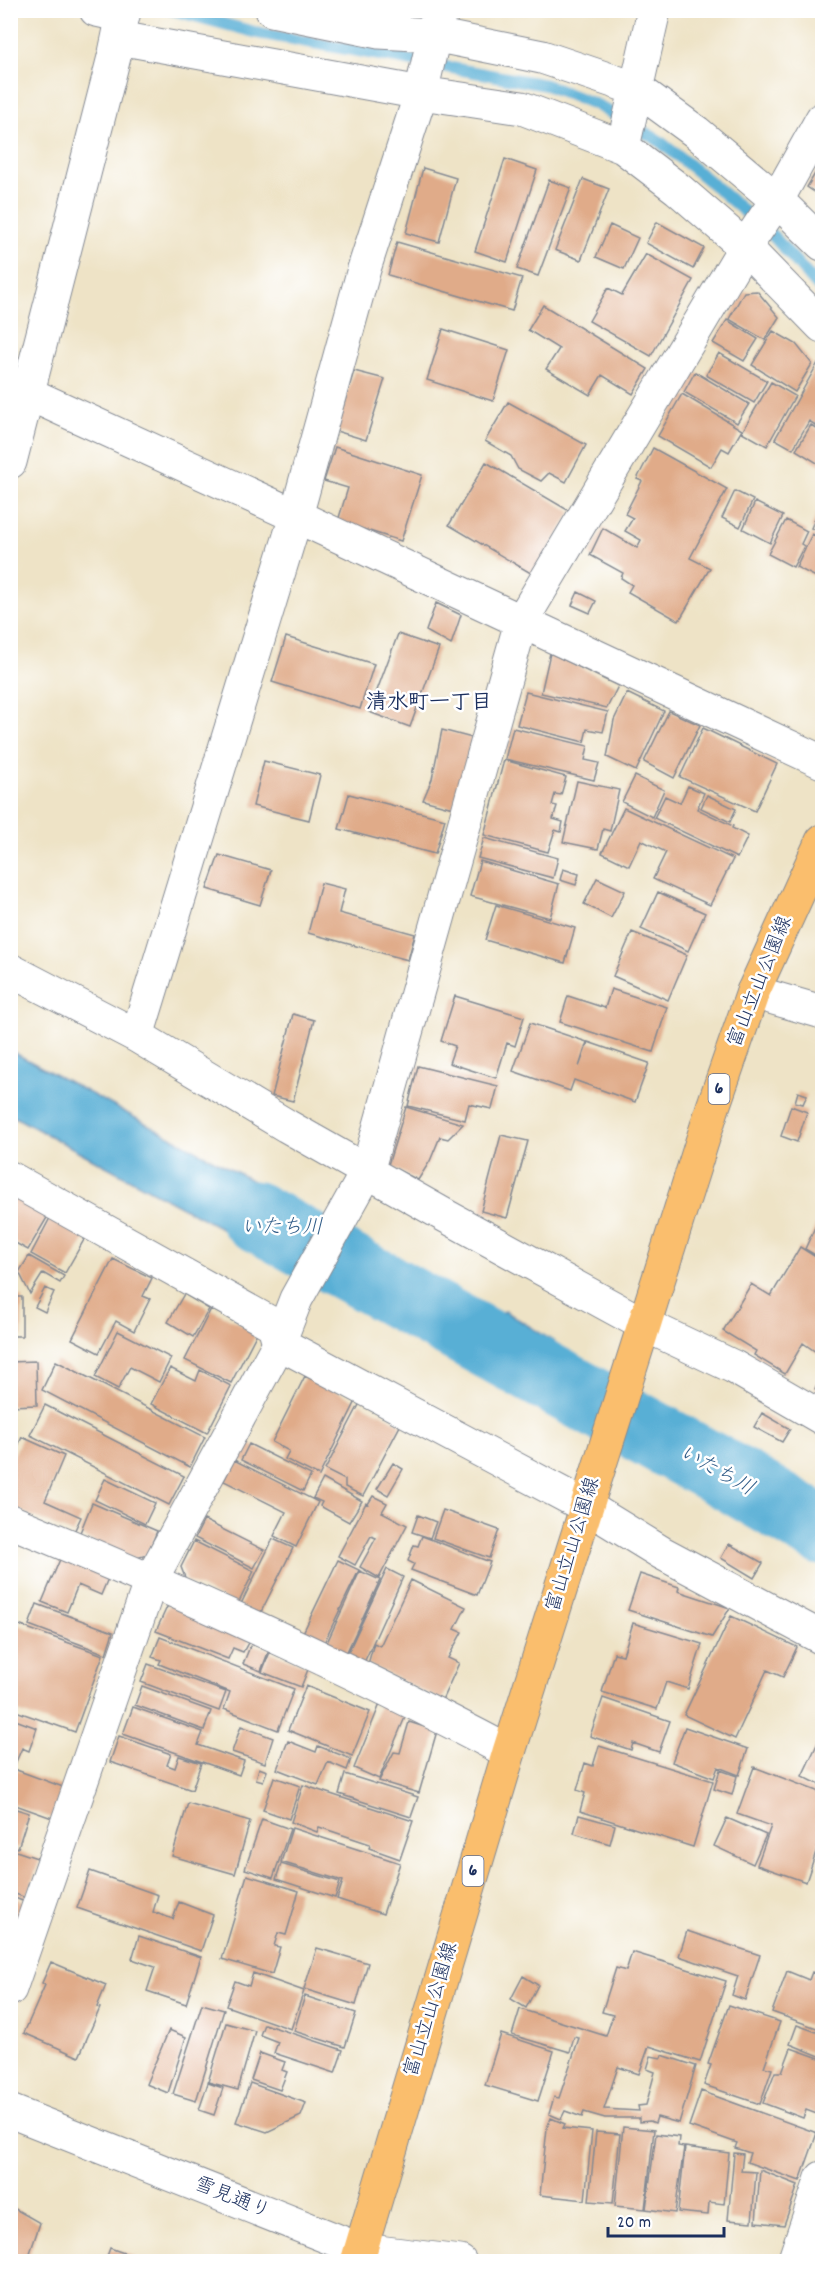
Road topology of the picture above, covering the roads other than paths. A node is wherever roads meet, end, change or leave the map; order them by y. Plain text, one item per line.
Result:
1 (272, 10) edge
2 (654, 10) edge
3 (115, 19) edge
4 (437, 23) edge
5 (637, 89) junction
6 (421, 93) junction
7 (822, 119) edge
8 (623, 147) junction
9 (777, 200) junction
10 (822, 244) edge
11 (745, 247) junction
12 (822, 326) edge
13 (27, 393) junction
14 (10, 462) edge
15 (296, 516) junction
16 (521, 622) junction
17 (822, 762) edge
18 (822, 841) edge
19 (10, 970) edge
20 (753, 992) junction
21 (822, 1012) edge
22 (137, 1036) junction
23 (10, 1179) edge
24 (363, 1181) junction
25 (641, 1335) junction
26 (279, 1342) junction
27 (822, 1418) edge
28 (590, 1495) junction
29 (10, 1521) edge
30 (151, 1580) junction
31 (822, 1638) edge
32 (508, 1752) junction
33 (10, 1989) edge
34 (10, 2110) edge
35 (822, 2178) edge
36 (359, 2256) edge
37 (460, 2262) edge
38 (794, 2262) edge

1 - 4 street
2 - 5 street
3 - 6 street
3 - 13 street
4 - 5 street
4 - 6 street
5 - 8 street
5 - 9 street
6 - 8 street
6 - 15 street
7 - 9 street
8 - 11 street
9 - 10 street
9 - 11 street
11 - 12 street
11 - 16 street
13 - 14 street
13 - 15 street
15 - 16 street
15 - 22 street
16 - 17 street
16 - 24 street
18 - 20 main road, 富山立山公園線 / 6
19 - 22 street
20 - 21 street
20 - 25 main road, 富山立山公園線 / 6
22 - 24 street
23 - 26 street
24 - 25 street
24 - 26 street
25 - 27 street
25 - 28 main road, 富山立山公園線 / 6
26 - 28 street
26 - 30 street
28 - 31 street
28 - 32 main road, 富山立山公園線 / 6
29 - 30 street
30 - 32 street
30 - 33 street
32 - 36 main road, 富山立山公園線 / 6
34 - 36 street, 雪見通り
35 - 38 street
36 - 37 street, 雪見通り

